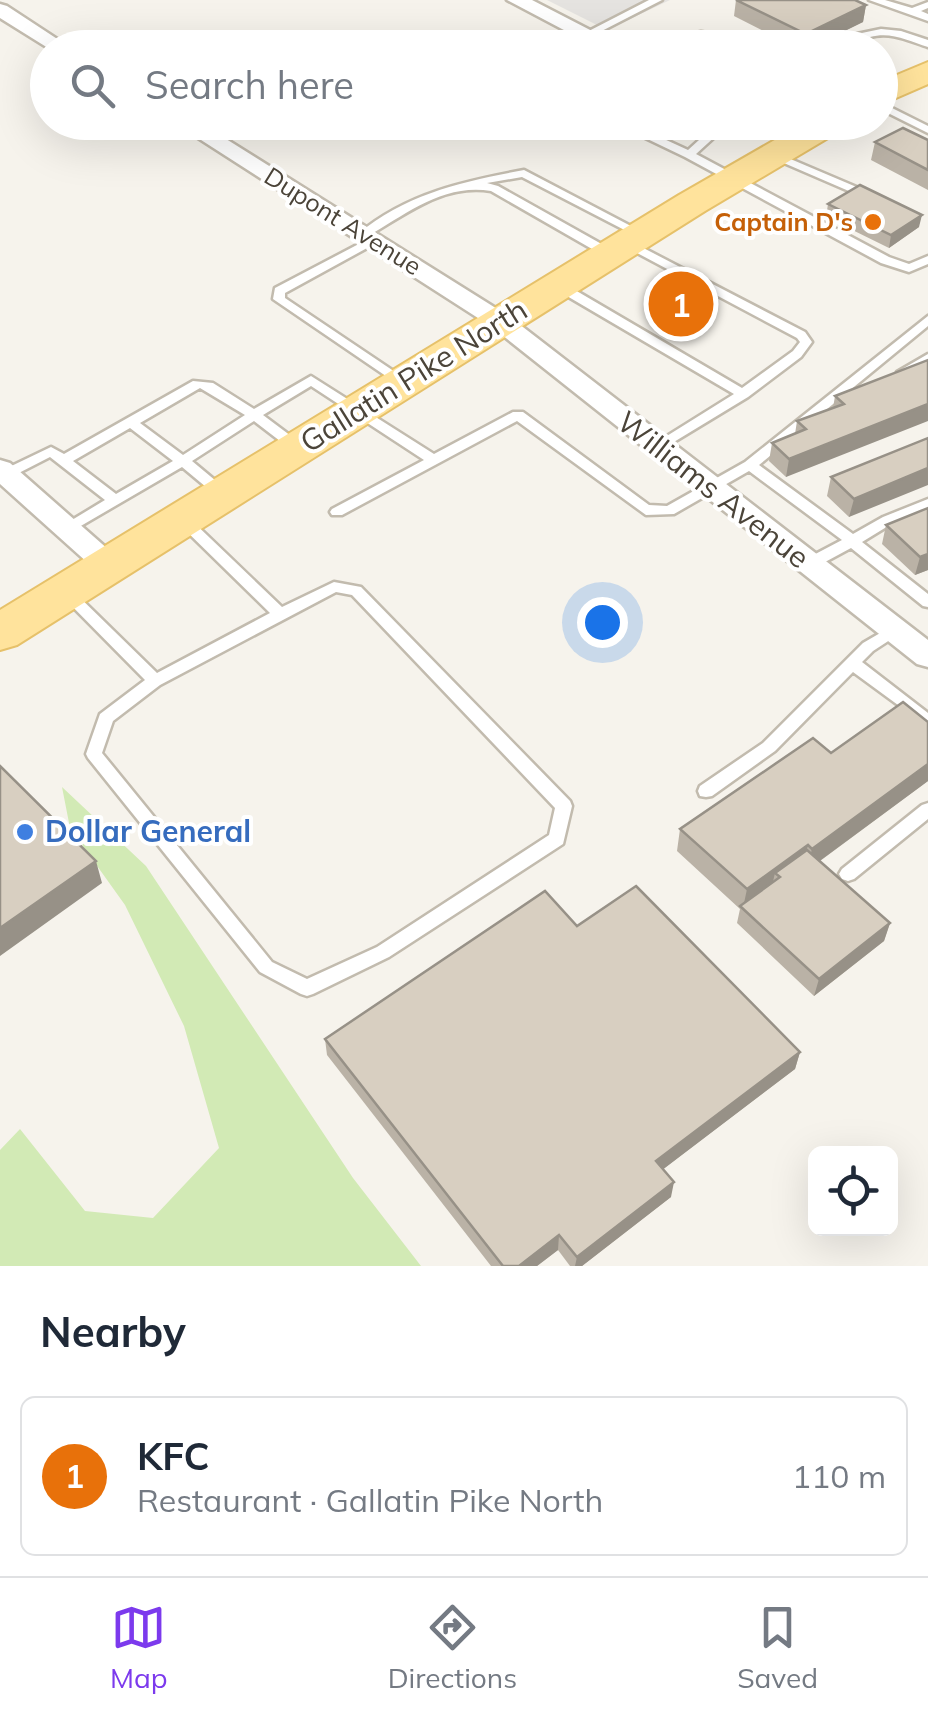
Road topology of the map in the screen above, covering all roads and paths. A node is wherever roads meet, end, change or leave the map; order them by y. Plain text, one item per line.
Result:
1 (517, 0) edge
2 (656, 0) edge
3 (874, 0) edge
4 (928, 5) edge
5 (0, 10) edge
6 (913, 11) junction
7 (928, 18) edge
8 (32, 30) edge
9 (580, 30) edge
10 (596, 30) edge
11 (898, 32) edge
12 (928, 44) edge
13 (924, 77) edge
14 (898, 88) edge
15 (898, 114) edge
16 (928, 130) edge
17 (212, 140) edge
18 (656, 140) edge
19 (707, 140) edge
20 (786, 140) edge
21 (800, 140) edge
22 (689, 155) junction
23 (731, 181) junction
24 (475, 182) junction
25 (879, 200) edge
26 (369, 237) junction
27 (627, 244) junction
28 (928, 260) edge
29 (909, 268) junction
30 (928, 278) edge
31 (559, 286) junction
32 (928, 320) edge
33 (500, 322) junction
34 (928, 358) edge
35 (402, 383) junction
36 (886, 384) edge
37 (743, 394) junction
38 (230, 400) junction
39 (212, 409) dead end
40 (358, 410) junction
41 (254, 415) junction
42 (132, 423) junction
43 (175, 430) dead end
44 (157, 440) junction
45 (658, 447) junction
46 (298, 448) junction
47 (64, 460) junction
48 (434, 460) junction
49 (182, 461) junction
50 (750, 465) junction
51 (3, 472) edge
52 (710, 487) junction
53 (223, 494) junction
54 (114, 501) junction
55 (928, 504) edge
56 (337, 512) dead end
57 (182, 519) junction
58 (67, 529) junction
59 (852, 541) junction
60 (108, 564) junction
61 (808, 564) junction
62 (64, 592) junction
63 (927, 599) edge
64 (280, 614) junction
65 (894, 630) junction
66 (0, 633) edge
67 (928, 656) edge
68 (852, 662) junction
69 (155, 681) junction
70 (928, 721) edge
71 (706, 791) dead end
72 (928, 810) edge
73 (848, 874) dead end

1 - 9 street
2 - 10 lane
3 - 6 lane
4 - 6 lane
5 - 8 street
6 - 7 lane
11 - 12 lane
13 - 14 main road
15 - 16 lane
17 - 26 street, Dupont Avenue
18 - 22 lane
19 - 22 lane
20 - 23 main road, Gallatin Pike North
21 - 25 lane
22 - 23 lane
23 - 27 main road, Gallatin Pike North
23 - 29 lane
24 - 26 lane
24 - 27 lane
24 - 27 lane
26 - 33 street, Dupont Avenue
26 - 35 lane
27 - 31 main road, Gallatin Pike North
27 - 37 lane
28 - 29 lane
29 - 30 lane
31 - 33 main road, Gallatin Pike North
31 - 37 lane
32 - 50 lane
33 - 35 main road, Gallatin Pike North
33 - 45 street, Williams Avenue
34 - 36 lane
35 - 40 main road, Gallatin Pike North
37 - 45 lane
38 - 39 lane
38 - 41 lane
38 - 42 lane
40 - 41 lane
40 - 46 main road, Gallatin Pike North
40 - 48 lane
41 - 46 lane
41 - 49 lane
42 - 44 lane
42 - 47 lane
43 - 44 lane
44 - 49 lane
45 - 52 street, Williams Avenue
46 - 53 main road, Gallatin Pike North
47 - 51 lane
47 - 54 lane
48 - 52 lane
48 - 56 lane
49 - 53 lane
49 - 54 lane
50 - 52 lane
50 - 59 lane
51 - 58 street
52 - 61 street, Williams Avenue
53 - 57 main road, Gallatin Pike North
54 - 58 lane
55 - 59 lane
57 - 60 main road, Gallatin Pike North
57 - 64 lane
58 - 60 street
59 - 61 lane
59 - 63 lane
60 - 62 main road, Gallatin Pike North
61 - 65 street, Williams Avenue
62 - 66 main road, Gallatin Pike North
62 - 69 lane
64 - 69 lane
64 - 69 lane
65 - 67 street, Williams Avenue
65 - 68 lane
68 - 70 lane
68 - 71 lane
72 - 73 lane

